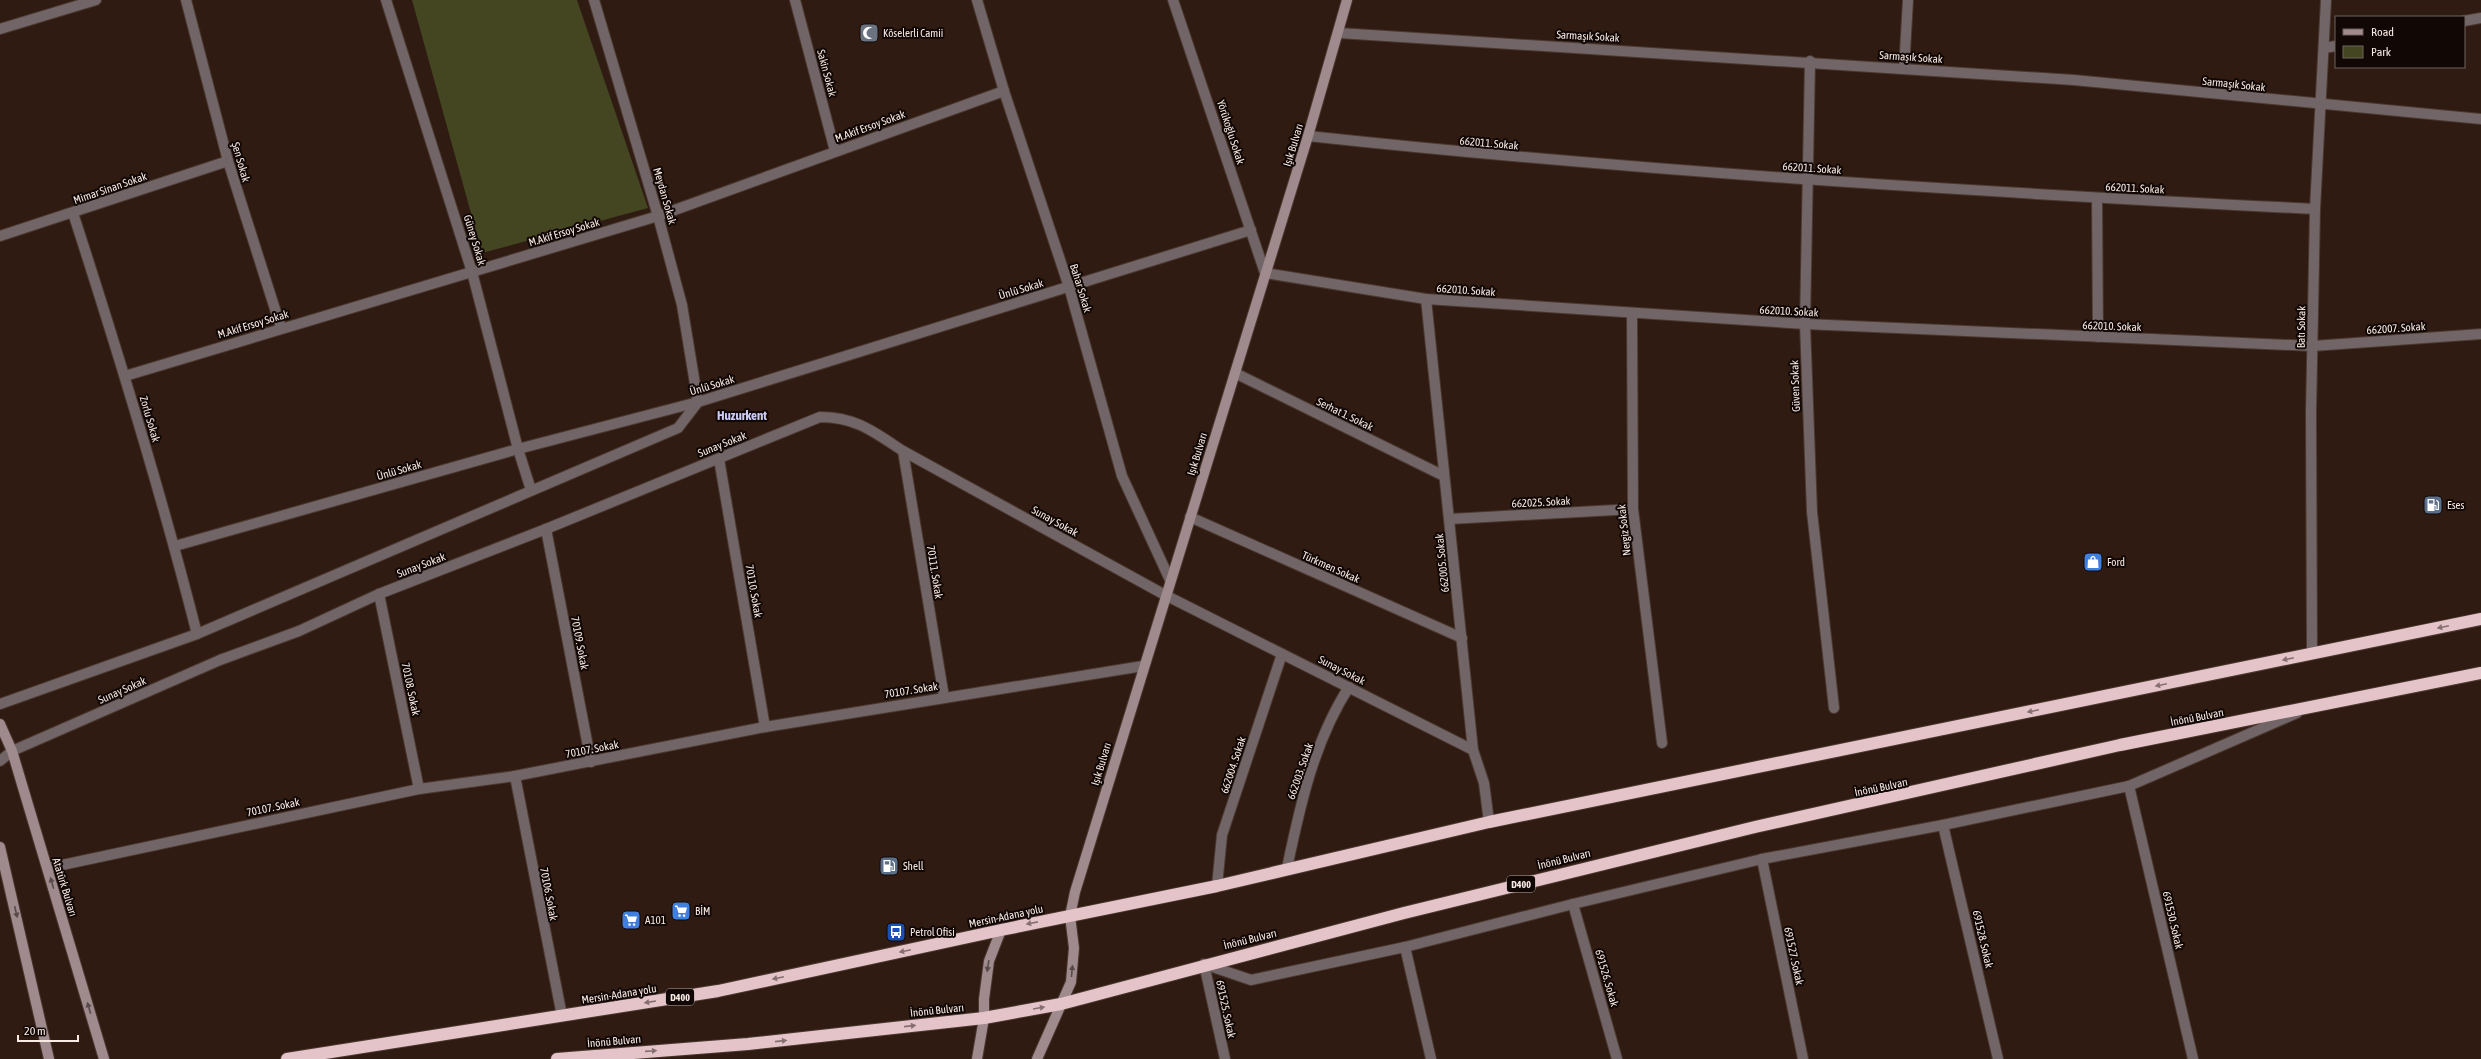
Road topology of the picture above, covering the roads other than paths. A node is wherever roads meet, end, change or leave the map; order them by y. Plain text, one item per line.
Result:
1 (96, 0) edge
2 (186, 0) edge
3 (386, 0) edge
4 (594, 0) edge
5 (796, 0) edge
6 (977, 0) edge
7 (1173, 0) edge
8 (1347, 0) edge
9 (1908, 0) edge
10 (2326, 0) edge
11 (2481, 18) edge
12 (2465, 21) edge
13 (0, 29) edge
14 (1339, 33) junction
15 (2335, 46) edge
16 (2324, 48) junction
17 (1810, 61) junction
18 (1904, 69) junction
19 (1004, 91) junction
20 (2322, 104) junction
21 (2481, 119) edge
22 (1308, 136) junction
23 (835, 151) junction
24 (228, 161) junction
25 (1807, 180) junction
26 (2097, 198) junction
27 (2315, 209) junction
28 (73, 213) junction
29 (658, 216) junction
30 (1251, 230) junction
31 (0, 236) edge
32 (472, 272) junction
33 (1265, 273) junction
34 (1069, 287) junction
35 (1426, 299) junction
36 (1632, 314) junction
37 (1805, 324) junction
38 (280, 328) junction
39 (2481, 334) edge
40 (2098, 337) junction
41 (2313, 346) junction
42 (1235, 373) junction
43 (125, 376) junction
44 (698, 402) junction
45 (518, 449) junction
46 (903, 451) junction
47 (719, 459) junction
48 (1444, 476) junction
49 (531, 490) junction
50 (1633, 509) junction
51 (1190, 518) junction
52 (1450, 519) junction
53 (546, 529) junction
54 (174, 546) junction
55 (1170, 580) junction
56 (379, 594) junction
57 (1165, 595) junction
58 (2481, 618) edge
59 (197, 634) junction
60 (1462, 638) junction
61 (1282, 654) junction
62 (2312, 654) junction
63 (1143, 666) junction
64 (2481, 673) edge
65 (1349, 687) junction
66 (944, 697) junction
67 (0, 704) edge
68 (2311, 707) junction
69 (1834, 708) dead end
70 (0, 724) edge
71 (765, 727) junction
72 (1662, 743) dead end
73 (1473, 750) junction
74 (12, 752) junction
75 (0, 761) edge
76 (591, 762) junction
77 (515, 776) junction
78 (2129, 786) junction
79 (419, 789) junction
80 (1489, 822) junction
81 (1944, 825) junction
82 (0, 847) edge
83 (2, 857) edge
84 (1762, 859) junction
85 (48, 868) junction
86 (1287, 868) junction
87 (1217, 886) junction
88 (1573, 904) junction
89 (1070, 916) junction
90 (1001, 930) junction
91 (1405, 947) junction
92 (1204, 964) junction
93 (1060, 1004) junction
94 (562, 1016) junction
95 (984, 1018) junction
96 (49, 1059) edge
97 (104, 1059) edge
98 (287, 1059) edge
99 (557, 1059) edge
100 (977, 1059) edge
101 (1037, 1059) edge
102 (1225, 1059) edge
103 (1431, 1059) edge
104 (1617, 1059) edge
105 (1803, 1059) edge
106 (1998, 1059) edge
107 (2193, 1059) edge

1 - 13 street
2 - 24 street, Şen Sokak
3 - 32 street, Güney Sokak
4 - 29 street, Meydan Sokak
5 - 23 street, Sakin Sokak
6 - 19 street, Bahar Sokak
7 - 30 street, Yörükoğlu Sokak
8 - 14 main road, Işık Bulvarı
9 - 18 street
10 - 16 street, Batı Sokak
11 - 12 street
14 - 17 street, Sarmaşık Sokak
14 - 22 main road, Işık Bulvarı
15 - 16 street
16 - 20 street, Batı Sokak
17 - 18 street, Sarmaşık Sokak
17 - 25 street, Güven Sokak
18 - 20 street, Sarmaşık Sokak
19 - 23 street, M.Akif Ersoy Sokak
19 - 34 street, Bahar Sokak
20 - 21 street, Sarmaşık Sokak
20 - 27 street, Batı Sokak
22 - 25 street, 662011. Sokak
22 - 33 main road, Işık Bulvarı
23 - 29 street, M.Akif Ersoy Sokak
24 - 28 street, Mimar Sinan Sokak
24 - 38 street, Şen Sokak
25 - 26 street, 662011. Sokak
25 - 37 street, Güven Sokak
26 - 27 street, 662011. Sokak
26 - 40 street
27 - 41 street, Batı Sokak
28 - 31 street, Mimar Sinan Sokak
28 - 43 street, Zorlu Sokak
29 - 32 street, M.Akif Ersoy Sokak
29 - 44 street, Meydan Sokak
30 - 33 street, Yörükoğlu Sokak
30 - 34 street, Ünlü Sokak
32 - 38 street, M.Akif Ersoy Sokak
32 - 45 street, Güney Sokak
33 - 35 street, 662010. Sokak
33 - 42 main road, Işık Bulvarı
34 - 44 street, Ünlü Sokak
34 - 55 street, Bahar Sokak
35 - 36 street, 662010. Sokak
35 - 48 street, 662005. Sokak
36 - 37 street, 662010. Sokak
36 - 50 street, Nergiz Sokak
37 - 40 street, 662010. Sokak
37 - 69 street, Güven Sokak
38 - 43 street, M.Akif Ersoy Sokak
39 - 41 street, 662007. Sokak
40 - 41 street, 662010. Sokak
41 - 62 street, Batı Sokak
42 - 48 street, Serhat 1. Sokak
42 - 51 main road, Işık Bulvarı
43 - 54 street, Zorlu Sokak
44 - 45 street, Ünlü Sokak
44 - 49 street
45 - 49 street, Güney Sokak
45 - 54 street, Ünlü Sokak
46 - 47 street, Sunay Sokak
46 - 57 street, Sunay Sokak
46 - 66 street, 70111. Sokak
47 - 53 street, Sunay Sokak
47 - 71 street, 70110. Sokak
48 - 52 street, 662005. Sokak
49 - 59 street
50 - 52 street, 662025. Sokak
50 - 72 street, Nergiz Sokak
51 - 55 main road, Işık Bulvarı
51 - 60 street, Türkmen Sokak
52 - 60 street, 662005. Sokak
53 - 56 street, Sunay Sokak
53 - 76 street, 70109. Sokak
54 - 59 street, Zorlu Sokak
55 - 57 main road, Işık Bulvarı
56 - 74 street, Sunay Sokak
56 - 79 street, 70108. Sokak
57 - 61 street, Sunay Sokak
57 - 63 main road, Işık Bulvarı
58 -> 62 highway, D400
59 - 67 street
60 - 73 street, 662005. Sokak
61 - 65 street, Sunay Sokak
61 - 87 street, 662004. Sokak
62 -> 80 highway, D400
63 - 66 street, 70107. Sokak
63 - 89 main road, Işık Bulvarı
64 - 68 highway, İnönü Bulvarı / D400
65 - 73 street, Sunay Sokak
65 - 86 street, 662003. Sokak
66 - 71 street, 70107. Sokak
68 - 78 street
68 - 92 highway, İnönü Bulvarı / D400
70 - 74 main road, Atatürk Bulvarı
71 - 76 street, 70107. Sokak
73 - 80 street, 662005. Sokak
74 - 75 street, Sunay Sokak
74 - 85 main road, Atatürk Bulvarı
76 - 77 street, 70107. Sokak
77 - 79 street, 70107. Sokak
77 - 94 street, 70106. Sokak
78 - 81 street
78 - 107 street, 691530. Sokak
79 - 85 street, 70107. Sokak
80 - 86 highway, D400
81 - 84 street
81 - 106 street, 691528. Sokak
82 - 83 main road
83 -> 96 main road
84 - 88 street
84 - 105 street, 691527. Sokak
97 -> 85 main road, Atatürk Bulvarı
86 - 87 highway, D400
87 - 89 highway, D400
88 - 91 street
88 - 104 street, 691526. Sokak
89 -> 90 highway, Mersin-Adana yolu / D400
93 -> 89 main road
90 -> 94 highway, Mersin-Adana yolu / D400
90 -> 95 main road
91 - 92 street
91 - 103 street
92 - 93 highway, İnönü Bulvarı / D400
92 - 102 street, 691525. Sokak
95 -> 93 highway, İnönü Bulvarı / D400
93 - 101 main road
94 - 98 highway, Mersin-Adana yolu / D400
99 -> 95 highway, İnönü Bulvarı / D400
95 - 100 main road

